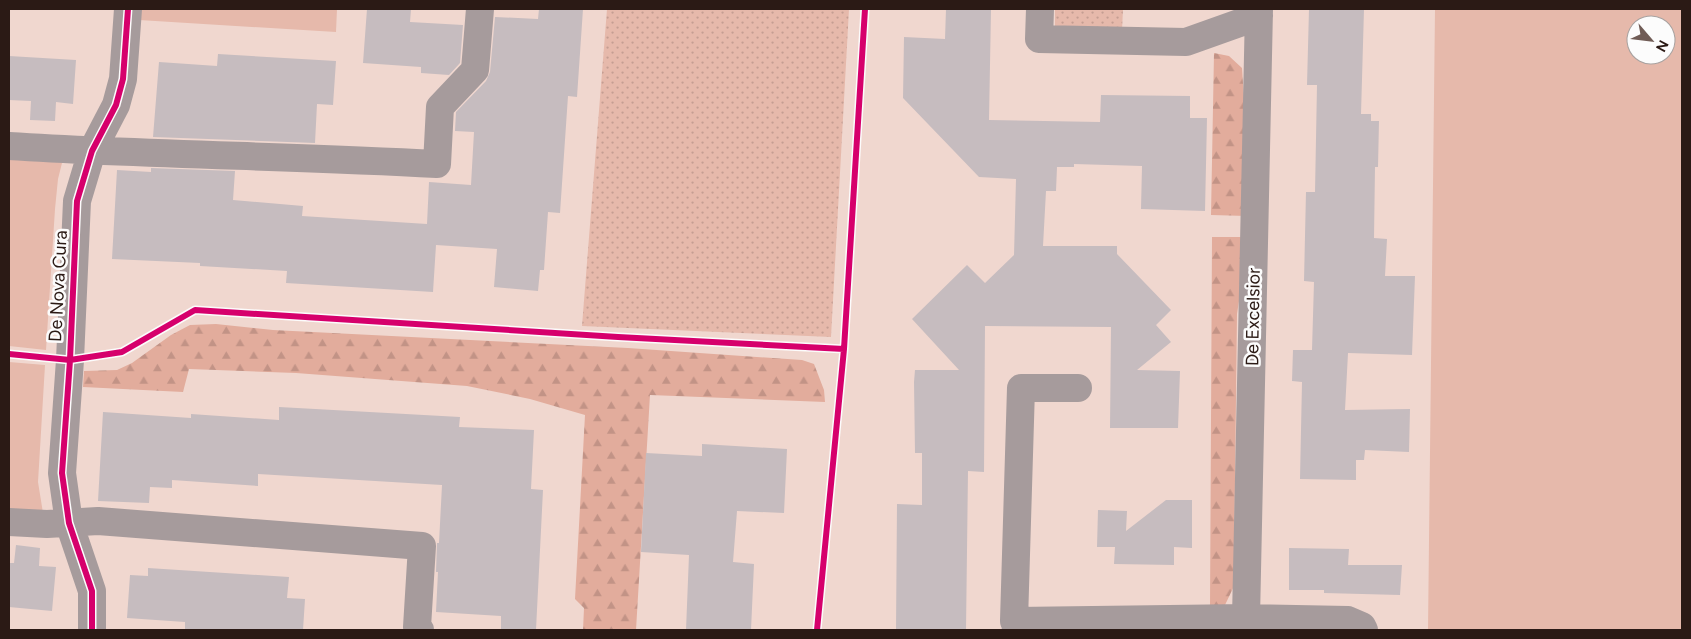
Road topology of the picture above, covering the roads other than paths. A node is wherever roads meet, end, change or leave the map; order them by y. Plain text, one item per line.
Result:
1 (128, 9) edge
2 (480, 9) edge
3 (1040, 9) edge
4 (1259, 12) edge
5 (9, 146) edge
6 (92, 151) junction
7 (1078, 388) dead end
8 (9, 522) edge
9 (70, 523) junction
10 (1246, 618) junction
11 (1016, 626) edge
12 (92, 630) edge
13 (420, 630) edge
14 (1364, 630) edge

1 - 6 street, De Nova Cura
2 - 6 street
3 - 4 street, De Excelsior
4 - 10 street, De Excelsior
5 - 6 street
6 - 9 street, De Nova Cura
7 - 11 street
8 - 9 street
9 - 12 street, De Nova Cura
9 - 13 street
10 - 11 street
10 - 14 street

